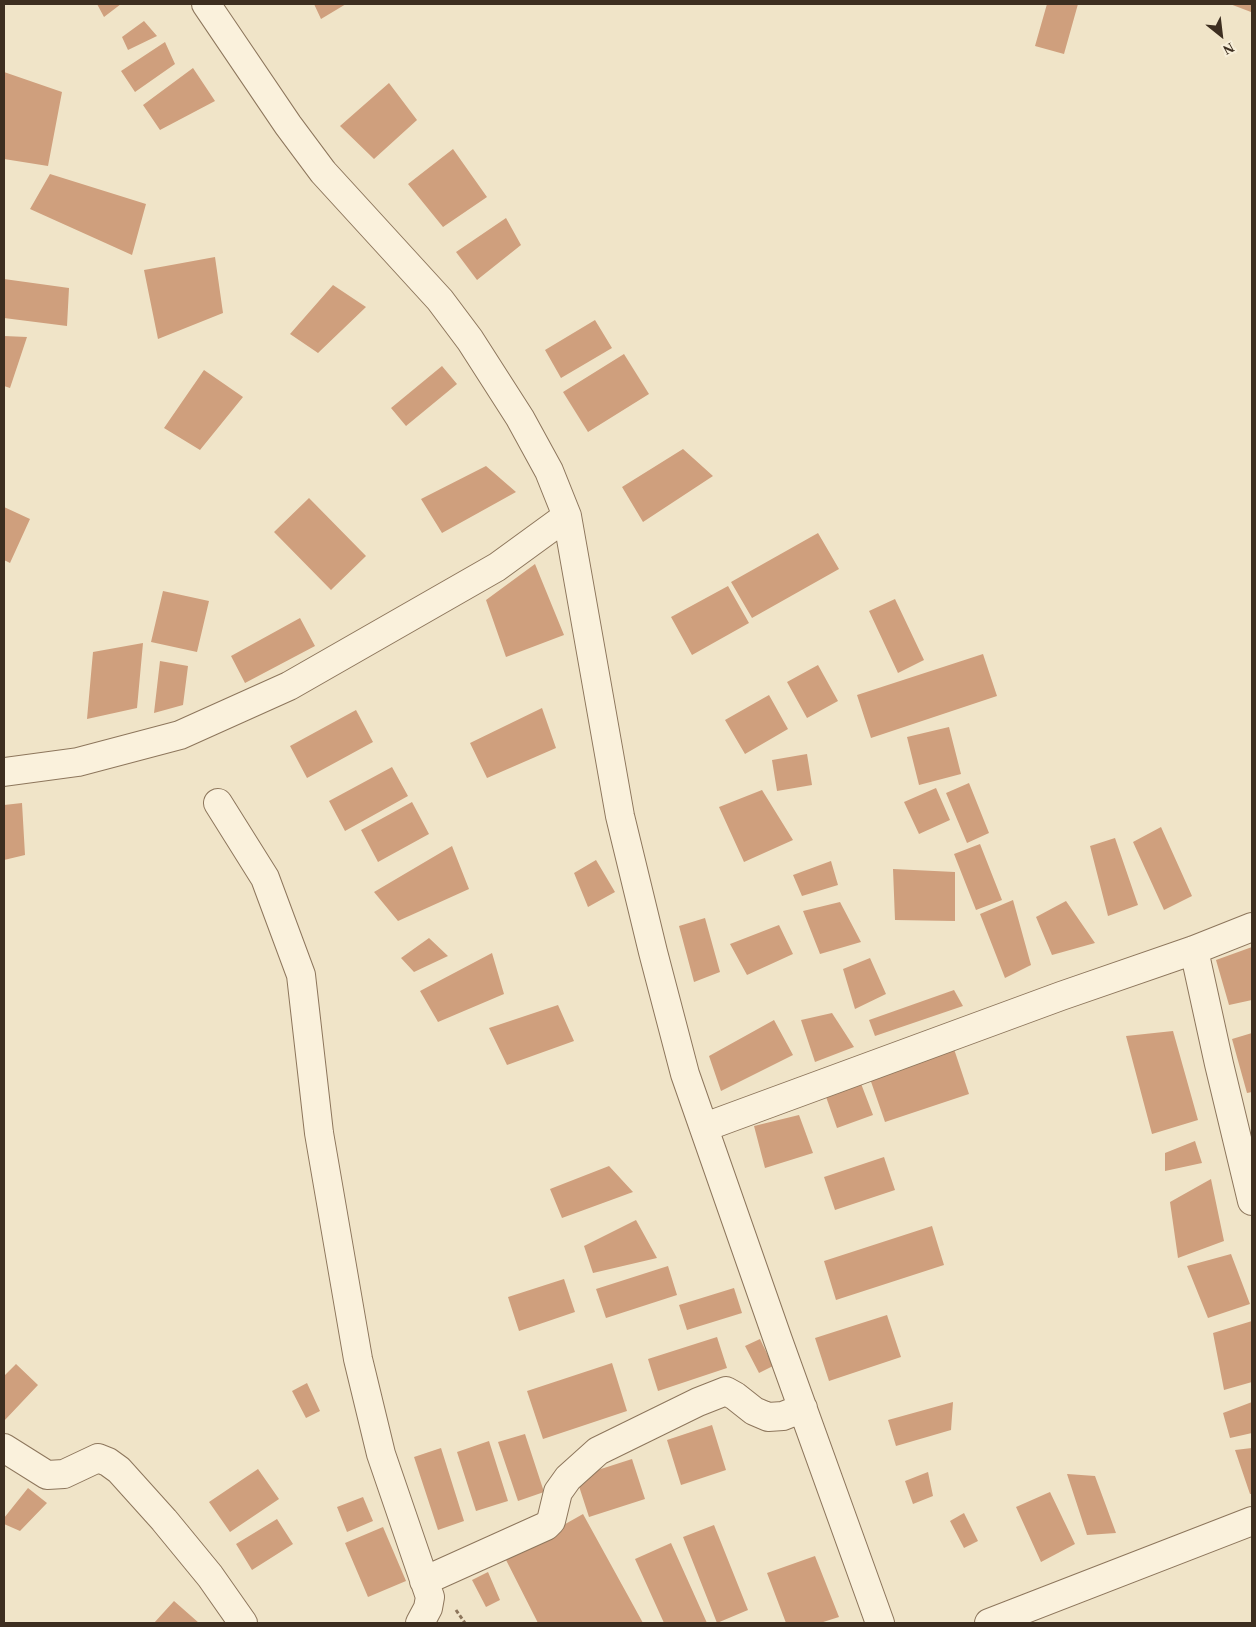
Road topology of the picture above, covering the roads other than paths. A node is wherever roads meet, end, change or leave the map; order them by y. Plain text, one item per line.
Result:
1 (206, 4) edge
2 (567, 516) junction
3 (4, 772) edge
4 (218, 803) dead end
5 (1252, 927) edge
6 (1194, 950) junction
7 (705, 1126) junction
8 (1244, 1135) edge
9 (1252, 1201) edge
10 (803, 1408) junction
11 (4, 1448) edge
12 (1252, 1521) edge
13 (424, 1581) junction
14 (244, 1623) edge
15 (420, 1623) edge
16 (880, 1623) edge
17 (989, 1623) edge

1 - 2 street
2 - 3 street
2 - 7 street
4 - 13 street
5 - 6 street
6 - 7 street
6 - 8 street
7 - 10 street
8 - 9 street
10 - 13 street
10 - 16 street
11 - 14 street
12 - 17 street
13 - 15 street

